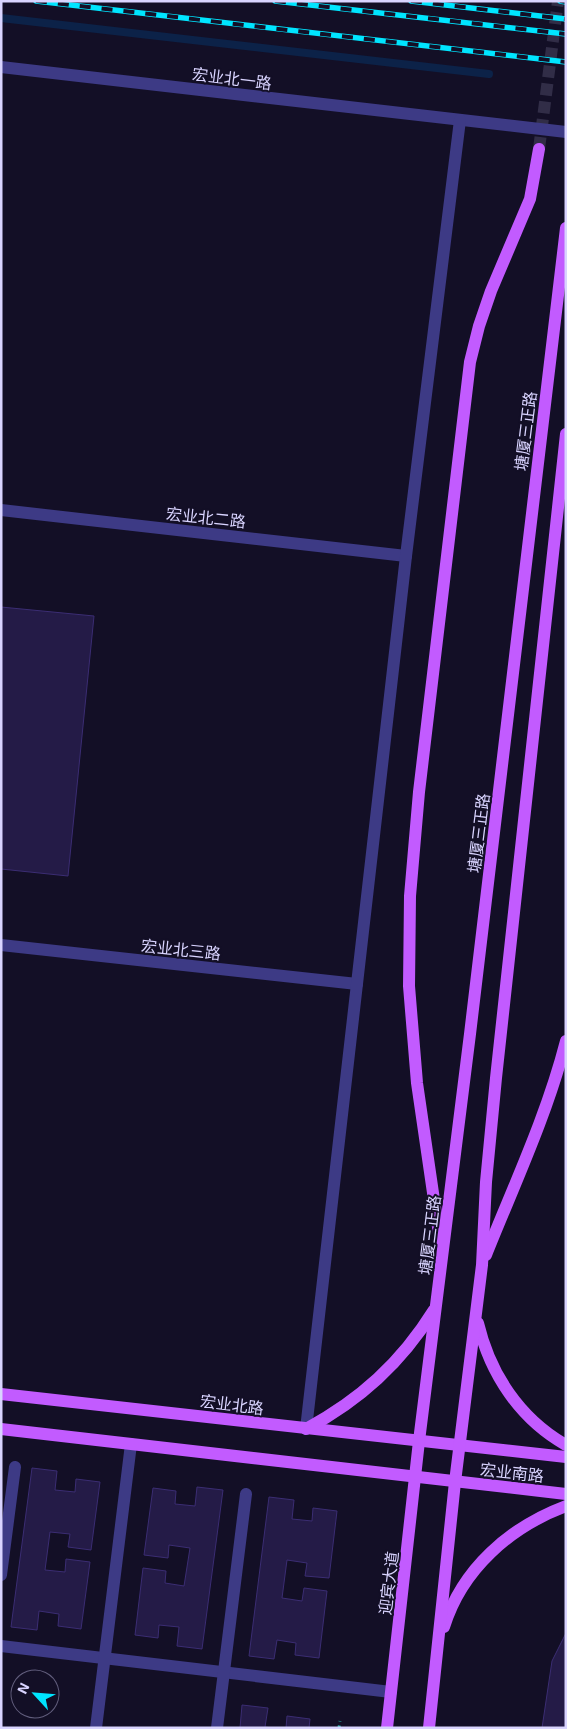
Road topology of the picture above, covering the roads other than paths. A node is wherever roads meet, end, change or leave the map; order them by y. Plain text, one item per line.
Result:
1 (1, 67) edge
2 (460, 120) junction
3 (566, 132) edge
4 (539, 149) tunnel mouth
5 (566, 228) edge
6 (566, 434) edge
7 (1, 510) edge
8 (406, 556) junction
9 (1, 945) edge
10 (357, 984) junction
11 (566, 1041) edge
12 (442, 1258) junction
13 (482, 1265) junction
14 (436, 1306) junction
15 (476, 1314) junction
16 (1, 1394) edge
17 (1, 1429) edge
18 (306, 1429) junction
19 (419, 1441) junction
20 (130, 1444) junction
21 (460, 1445) junction
22 (566, 1445) edge
23 (566, 1458) edge
24 (14, 1467) dead end
25 (416, 1478) junction
26 (455, 1482) junction
27 (246, 1494) dead end
28 (566, 1494) edge
29 (566, 1506) edge
30 (1, 1575) edge
31 (1, 1646) edge
32 (437, 1649) junction
33 (104, 1658) junction
34 (224, 1672) junction
35 (391, 1692) junction
36 (96, 1728) edge
37 (217, 1728) edge
38 (387, 1728) edge
39 (429, 1728) edge

1 - 2 street, 宏业北一路
2 - 3 street, 宏业北一路
2 - 8 street
4 - 12 main road
5 - 12 main road, 塘厦三正路
6 - 13 main road
7 - 8 street, 宏业北二路
8 - 10 street
9 - 10 street, 宏业北三路
10 - 18 street
11 - 13 main road
12 - 14 main road, 塘厦三正路
13 - 15 main road
14 - 18 main road
14 - 19 main road, 塘厦三正路
15 - 21 main road
15 - 22 main road
16 - 18 main road, 宏业北路
17 - 20 main road
18 - 19 main road, 宏业北路
19 - 21 main road, 宏业北路
19 - 25 main road, 迎宾大道
20 - 25 main road
20 - 33 street
21 - 23 main road, 宏业南路
21 - 26 main road
24 - 30 street
25 - 26 main road
25 - 35 main road, 迎宾大道
26 - 28 main road, 宏业南路
26 - 32 main road
27 - 34 street
29 - 32 main road
31 - 33 street
32 - 39 main road
33 - 34 street
33 - 36 street
34 - 35 street
34 - 37 street
35 - 38 main road, 迎宾大道

